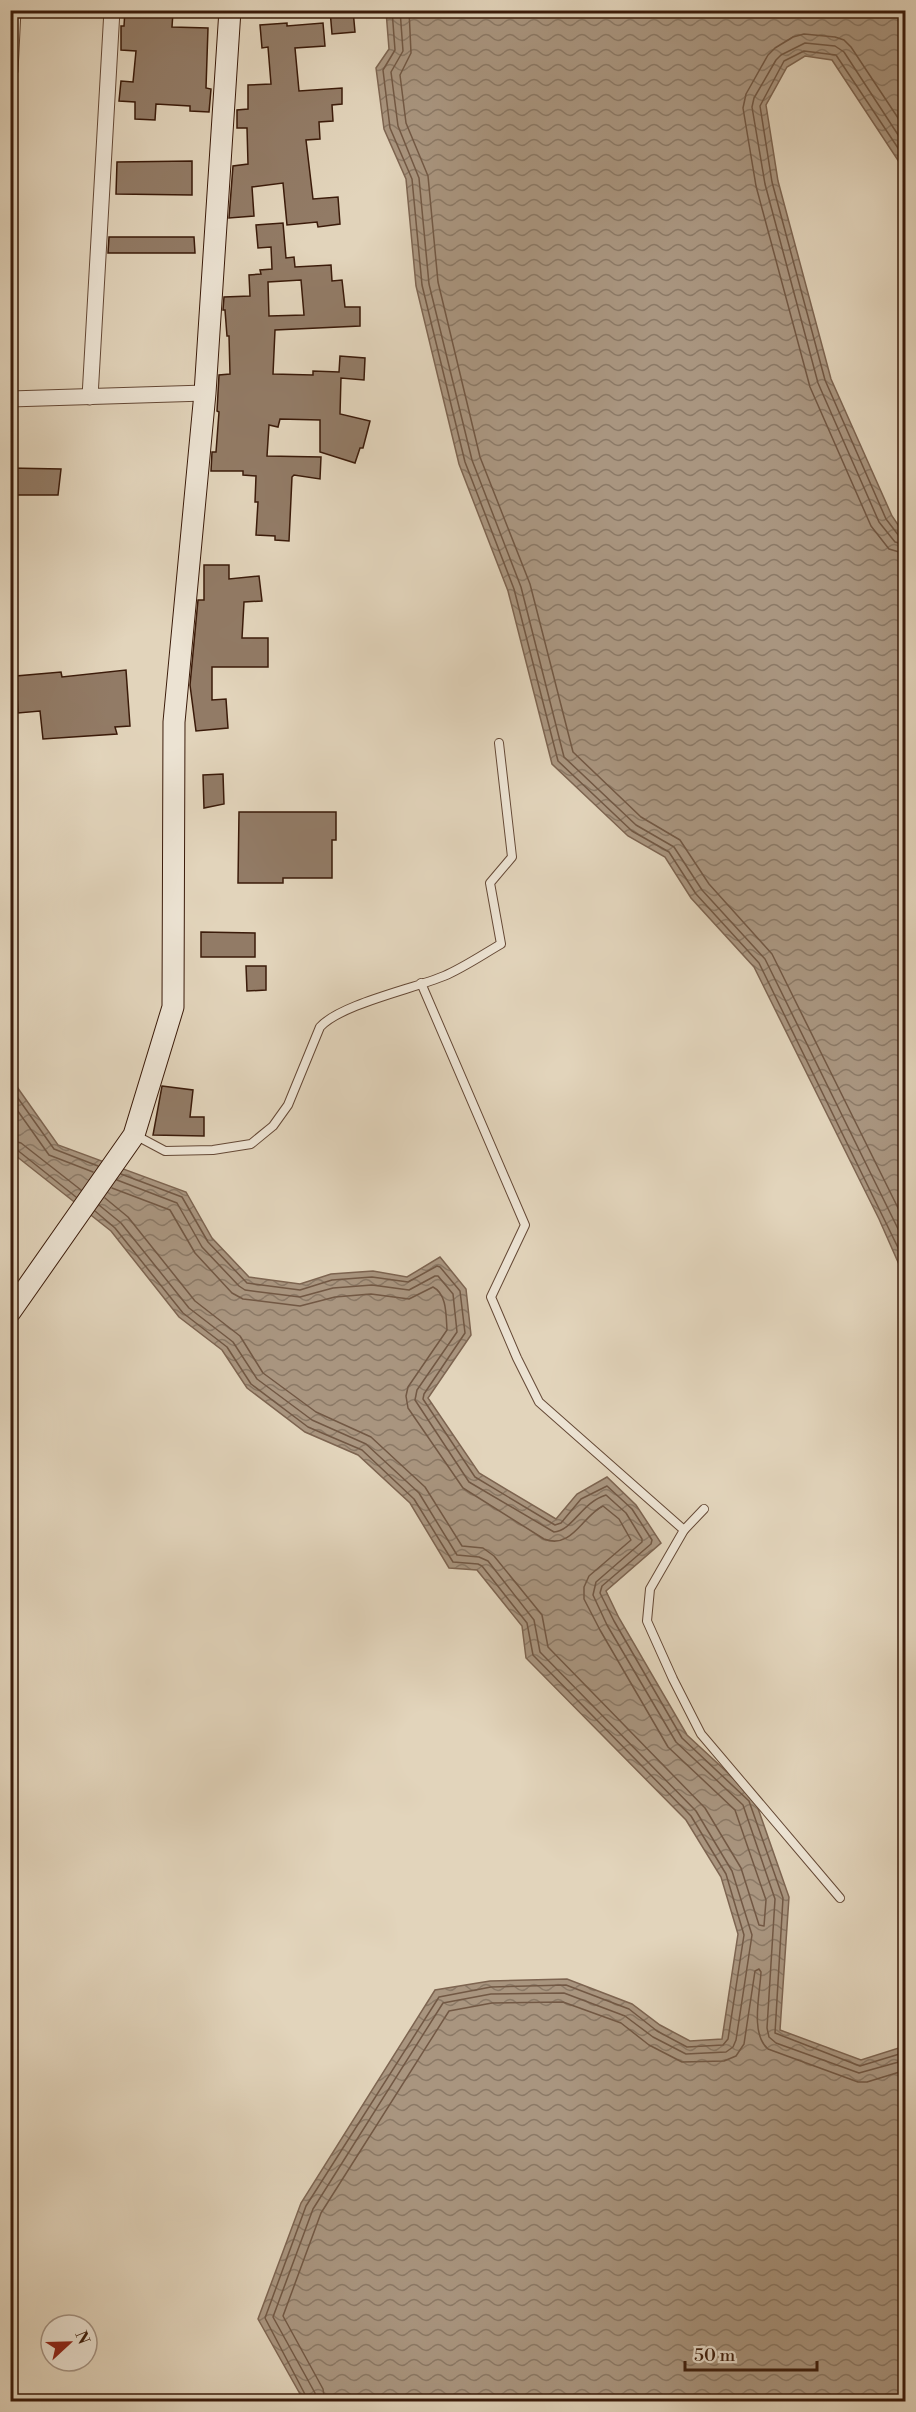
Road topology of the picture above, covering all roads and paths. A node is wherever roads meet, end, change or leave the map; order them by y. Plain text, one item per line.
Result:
1 (13, 10) edge
2 (112, 10) edge
3 (230, 10) edge
4 (10, 71) edge
5 (205, 393) junction
6 (90, 397) junction
7 (10, 399) edge
8 (499, 743) dead end
9 (421, 983) junction
10 (134, 1135) junction
11 (10, 1312) edge
12 (704, 1509) dead end
13 (684, 1530) junction
14 (840, 1898) dead end

1 - 4 street
2 - 6 street
3 - 5 street
5 - 6 street
5 - 10 street
6 - 7 street
8 - 9 lane
9 - 10 lane
9 - 13 lane
10 - 11 street
12 - 13 lane
13 - 14 lane

